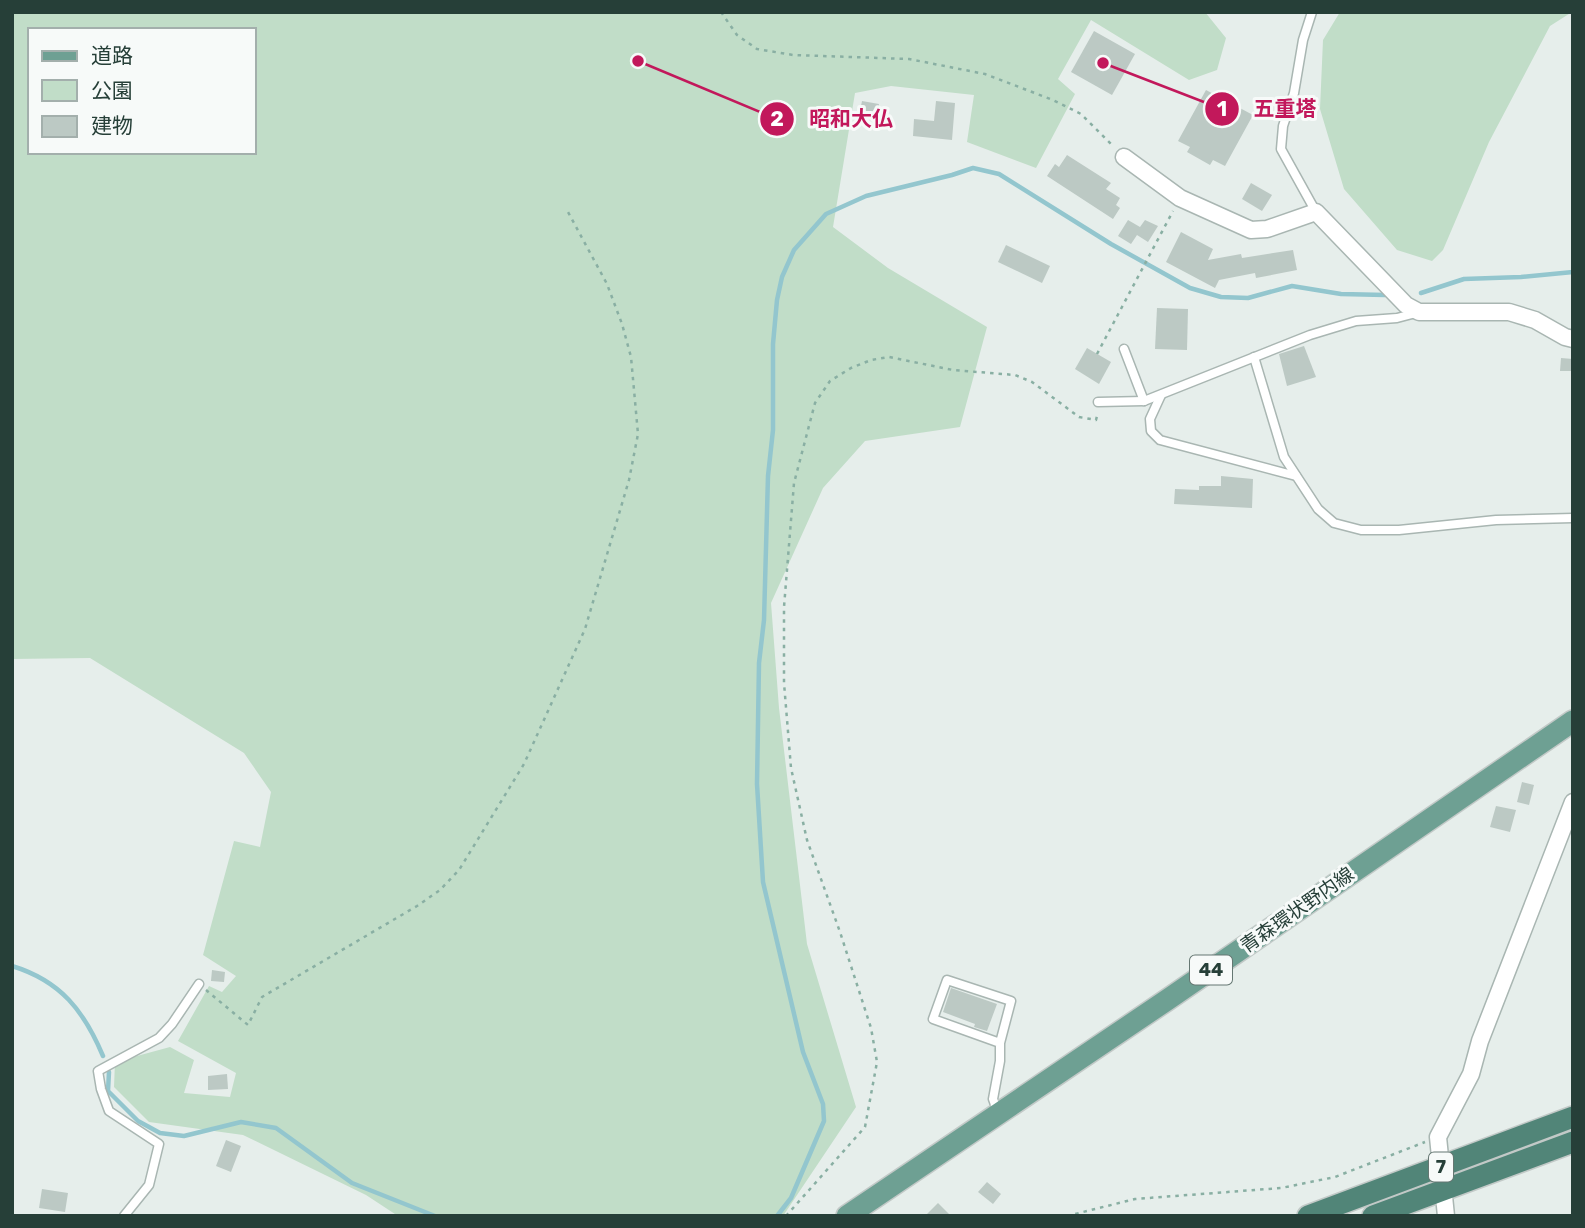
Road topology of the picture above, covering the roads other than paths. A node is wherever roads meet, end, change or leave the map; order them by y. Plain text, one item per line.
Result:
1 (1312, 12) edge
2 (1125, 157) road end
3 (1316, 212) junction
4 (1419, 312) junction
5 (1573, 339) edge
6 (1124, 349) dead end
7 (1254, 357) junction
8 (1161, 395) junction
9 (1144, 401) junction
10 (1098, 402) road end
11 (1296, 476) junction
12 (1573, 518) edge
13 (1573, 721) edge
14 (1573, 802) edge
15 (199, 984) road end
16 (1000, 1043) junction
17 (999, 1114) junction
18 (1573, 1117) edge
19 (1573, 1142) edge
20 (1440, 1167) junction
21 (1442, 1190) junction
22 (124, 1216) edge
23 (847, 1216) edge
24 (1308, 1216) edge
25 (1373, 1216) edge
26 (1446, 1216) edge

1 - 3 lane
2 - 3 street
3 - 4 street
4 - 5 street
4 - 7 lane
6 - 9 lane
7 - 8 lane
7 - 11 lane
8 - 9 lane
8 - 11 lane
9 - 10 lane
11 - 12 lane
13 - 17 main road, 青森環状野内線 / 44
14 - 20 street
15 - 22 lane
16 - 16 lane
16 - 17 lane
17 - 23 main road, 青森環状野内線 / 44
18 - 20 highway, 7
19 - 21 highway, 7
20 - 21 street
20 - 24 highway, 7
21 - 25 highway, 7
21 - 26 street

